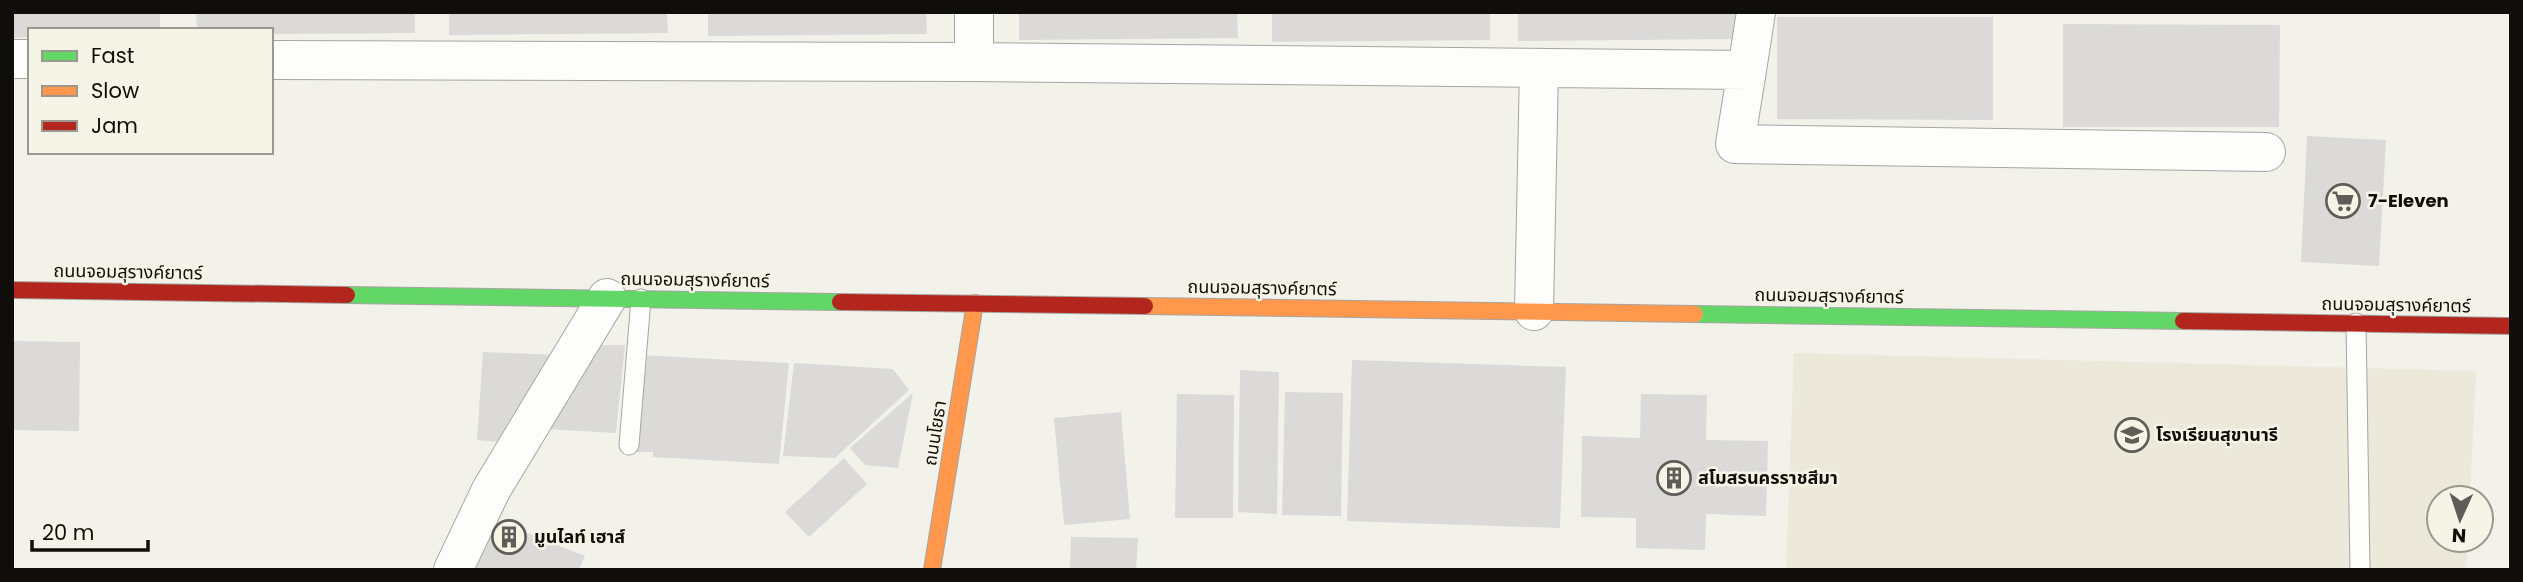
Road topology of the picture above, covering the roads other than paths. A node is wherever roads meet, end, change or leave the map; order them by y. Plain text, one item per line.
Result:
1 (974, 12) edge
2 (1756, 12) edge
3 (273, 60) edge
4 (974, 62) junction
5 (1539, 68) junction
6 (1747, 70) junction
7 (2266, 152) dead end
8 (12, 290) edge
9 (624, 298) junction
10 (975, 303) junction
11 (1534, 311) junction
12 (2356, 323) junction
13 (2511, 326) edge
14 (629, 445) dead end
15 (453, 570) edge
16 (932, 570) edge
17 (2360, 570) edge

1 - 4 street
2 - 6 street
3 - 4 street
4 - 5 street
5 - 6 street
5 - 11 street
6 - 7 street
8 - 9 main road, ถนนจอมสุรางค์ยาตร์
9 - 10 main road, ถนนจอมสุรางค์ยาตร์
9 - 14 lane
9 - 15 street
10 - 11 main road, ถนนจอมสุรางค์ยาตร์
10 - 16 main road, ถนนโยธา
11 - 12 main road, ถนนจอมสุรางค์ยาตร์
12 - 13 main road, ถนนจอมสุรางค์ยาตร์
12 - 17 lane

